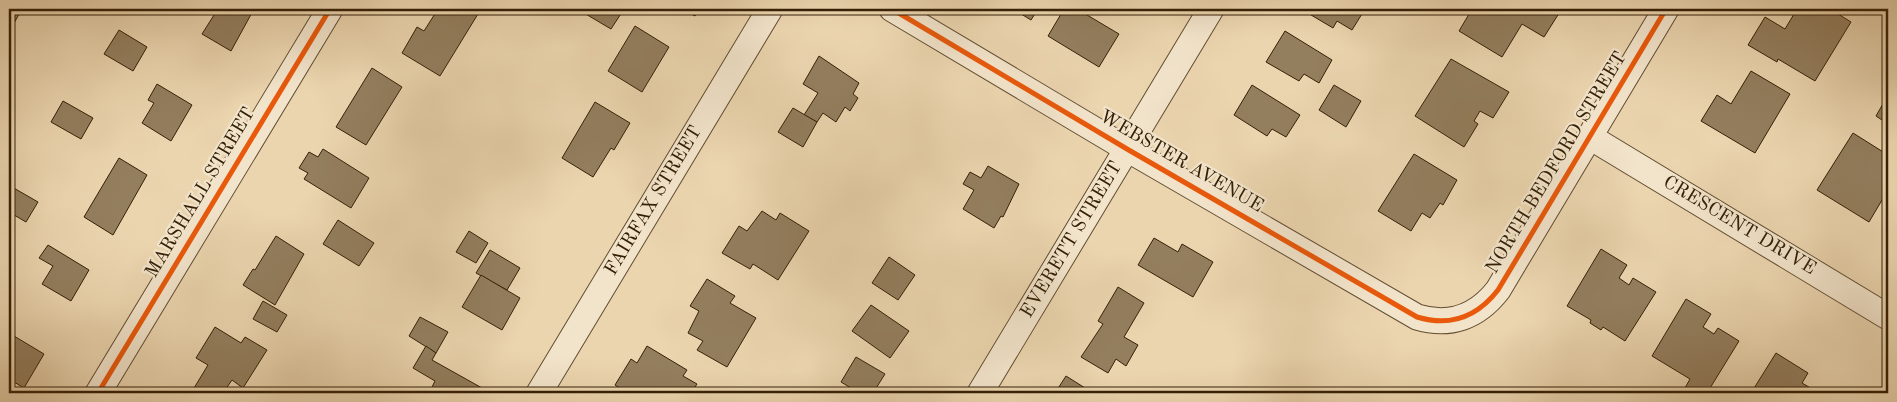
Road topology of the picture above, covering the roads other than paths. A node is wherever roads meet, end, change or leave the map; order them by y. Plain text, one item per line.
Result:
1 (330, 9) edge
2 (770, 9) edge
3 (892, 9) edge
4 (1211, 9) edge
5 (1666, 9) edge
6 (1590, 137) junction
7 (1127, 149) junction
8 (1888, 317) edge
9 (1460, 319) joint
10 (98, 393) edge
11 (539, 393) edge
12 (980, 393) edge

1 - 10 street, MARSHALL STREET
2 - 11 street, FAIRFAX STREET
3 - 7 street, WEBSTER AVENUE
4 - 7 street, EVERETT STREET
5 - 6 street, NORTH BEDFORD STREET
6 - 8 street, CRESCENT DRIVE
6 - 9 street, NORTH BEDFORD STREET
7 - 9 street, WEBSTER AVENUE
7 - 12 street, EVERETT STREET

